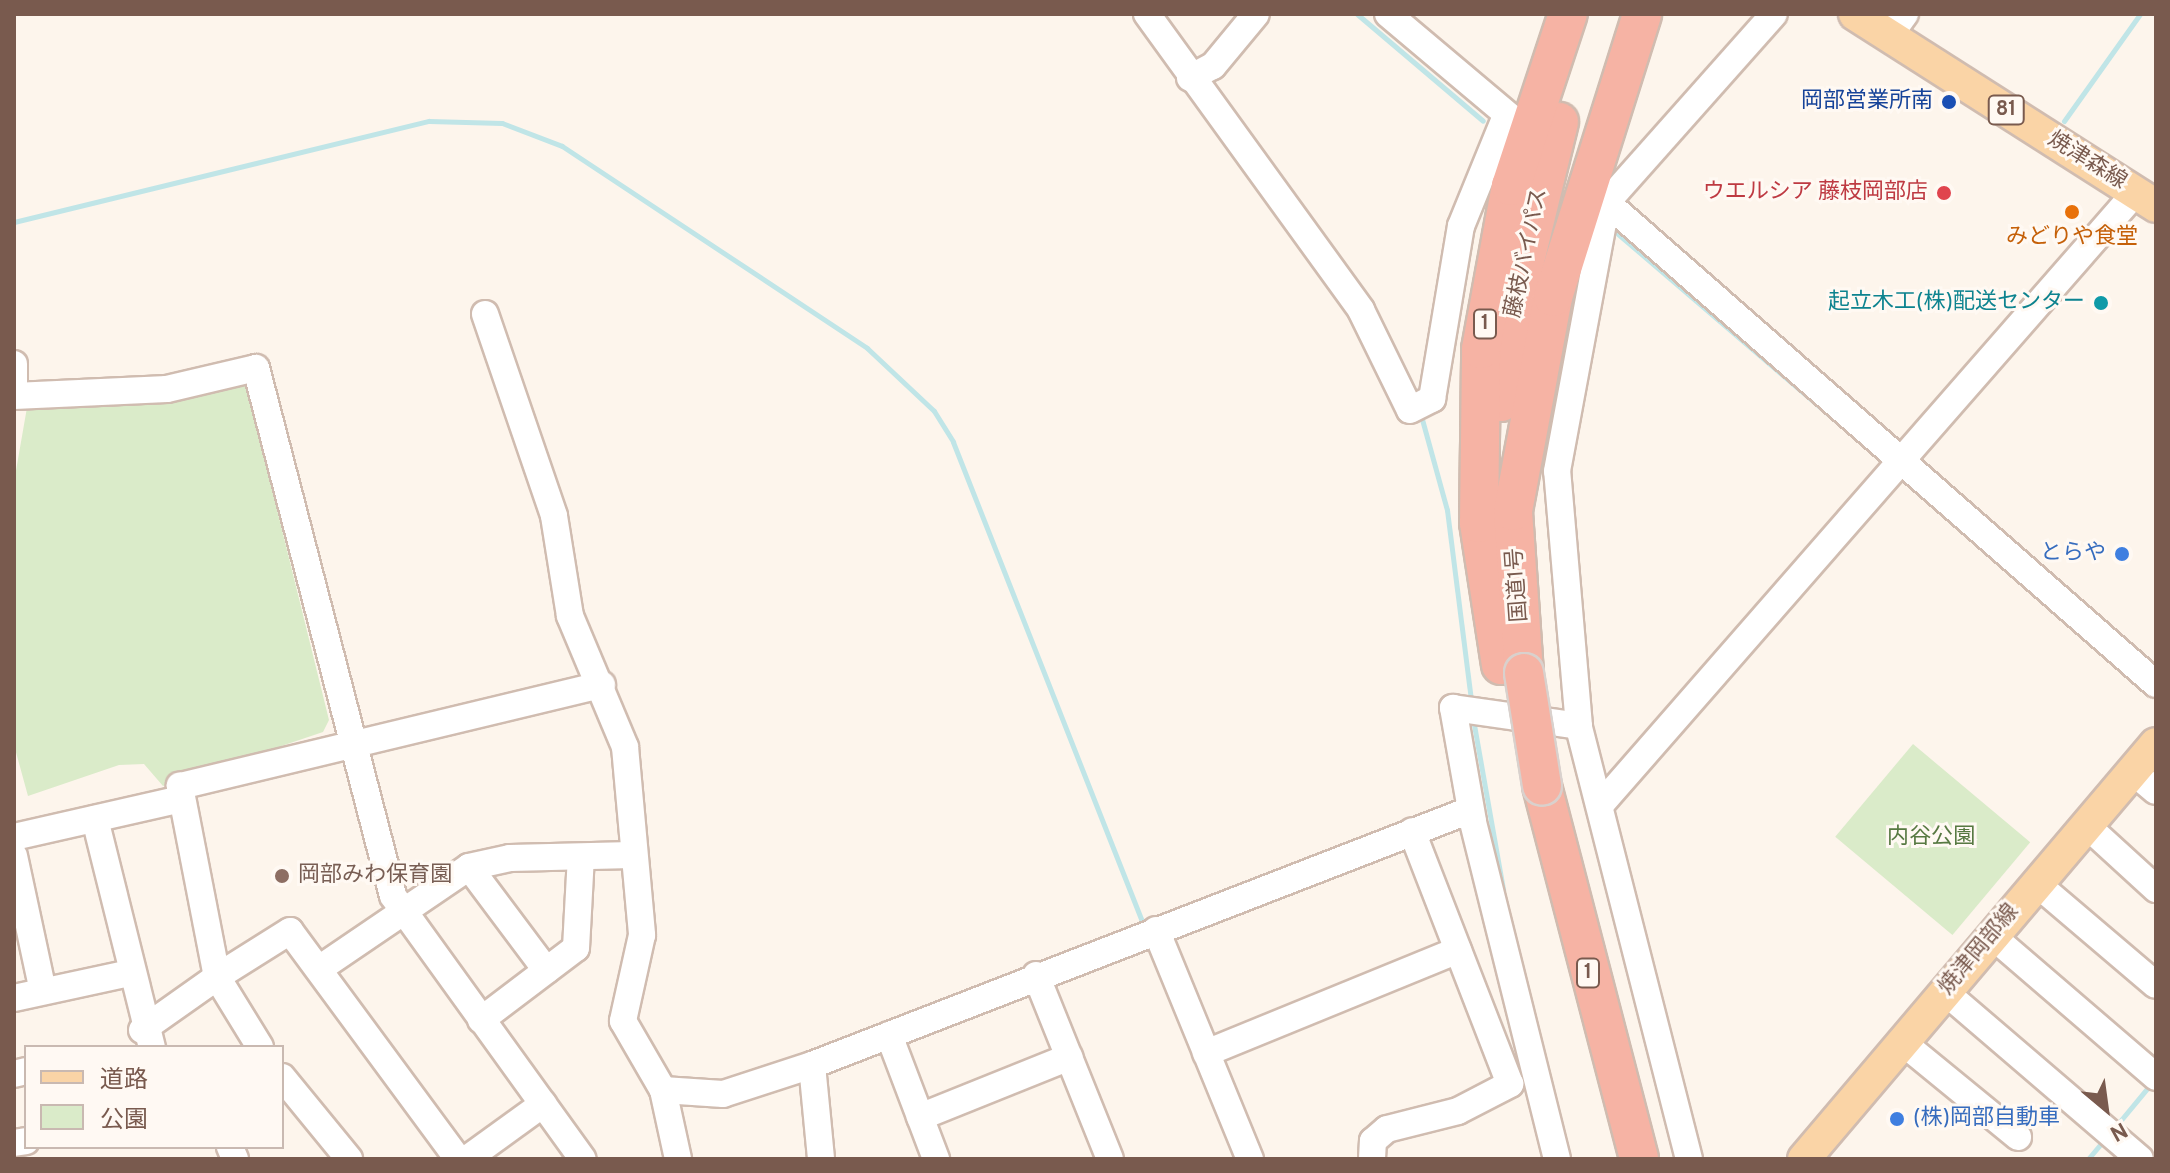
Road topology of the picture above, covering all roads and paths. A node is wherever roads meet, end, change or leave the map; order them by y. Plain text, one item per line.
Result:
1 (1147, 14) edge
2 (1256, 14) edge
3 (1388, 14) edge
4 (1568, 14) edge
5 (1596, 14) edge
6 (1625, 14) edge
7 (1642, 14) edge
8 (1774, 14) edge
9 (1855, 14) edge
10 (1897, 25) edge
11 (1201, 72) junction
12 (1599, 196) junction
13 (2146, 199) edge
14 (485, 314) dead end
15 (14, 364) edge
16 (14, 389) edge
17 (14, 396) edge
18 (1901, 459) junction
19 (1513, 511) junction
20 (1509, 664) junction
21 (2156, 684) edge
22 (602, 685) junction
23 (1579, 726) junction
24 (2156, 744) edge
25 (351, 746) junction
26 (2144, 781) edge
27 (1532, 786) junction
28 (181, 799) junction
29 (1602, 803) junction
30 (1470, 810) junction
31 (95, 819) junction
32 (2086, 825) junction
33 (1412, 831) junction
34 (14, 837) edge
35 (632, 855) junction
36 (14, 856) edge
37 (581, 857) junction
38 (469, 867) junction
39 (2036, 883) junction
40 (2156, 889) edge
41 (399, 909) junction
42 (1156, 930) junction
43 (1991, 935) junction
44 (1458, 950) junction
45 (319, 969) junction
46 (546, 970) junction
47 (130, 973) junction
48 (1036, 975) junction
49 (217, 977) junction
50 (2156, 985) edge
51 (43, 991) junction
52 (1944, 991) junction
53 (14, 998) edge
54 (481, 1020) junction
55 (889, 1035) junction
56 (143, 1042) edge
57 (1902, 1042) junction
58 (254, 1045) edge
59 (1206, 1053) junction
60 (1069, 1057) junction
61 (812, 1065) junction
62 (2156, 1077) edge
63 (284, 1079) edge
64 (663, 1090) junction
65 (543, 1104) junction
66 (920, 1117) junction
67 (2018, 1137) dead end
68 (349, 1159) edge
69 (458, 1159) edge
70 (467, 1159) edge
71 (583, 1159) edge
72 (678, 1159) edge
73 (821, 1159) edge
74 (936, 1159) edge
75 (1110, 1159) edge
76 (1250, 1159) edge
77 (1372, 1159) edge
78 (1557, 1159) edge
79 (1618, 1159) edge
80 (1639, 1159) edge
81 (1689, 1159) edge
82 (1804, 1159) edge
83 (2140, 1159) edge

1 - 11 street
2 - 11 street
3 - 11 street
4 - 20 highway, 国道1号 / 1
5 - 20 highway, 藤枝バイパス / 1
6 - 19 highway, 藤枝バイパス / 1
7 - 19 highway, 国道1号 / 1
8 - 12 street
9 - 10 main road, 焼津森線 / 81
10 - 13 main road, 焼津森線 / 81
12 - 18 street
12 - 23 street
13 - 18 street
14 - 22 street
15 - 16 street
17 - 25 street
18 - 21 street
18 - 29 street
19 - 20 highway, 国道1号 / 1
20 - 27 highway, 国道1号 / 1
22 - 25 street
22 - 35 street
23 - 29 street
23 - 30 street
24 - 26 main road, 焼津岡部線
25 - 28 street
25 - 41 street
26 - 32 main road, 焼津岡部線
27 - 79 highway, 国道1号 / 1
27 - 80 highway, 国道1号 / 1
28 - 31 street
28 - 49 street
29 - 81 street
30 - 33 street
30 - 78 street
31 - 34 street
31 - 47 street
32 - 39 main road, 焼津岡部線
32 - 40 street
33 - 42 street
33 - 44 street
35 - 37 street
35 - 64 street
36 - 51 street
37 - 38 street
37 - 46 street
38 - 41 street
38 - 46 street
39 - 43 main road, 焼津岡部線
39 - 50 street
41 - 45 street
41 - 54 street
42 - 48 street
42 - 59 street
43 - 52 main road, 焼津岡部線
43 - 62 street
44 - 59 street
44 - 77 street
45 - 49 street
45 - 69 street
46 - 54 street
47 - 51 street
47 - 56 street
48 - 55 street
48 - 60 street
49 - 56 street
49 - 58 street
51 - 53 street
52 - 57 main road, 焼津岡部線
52 - 83 street
54 - 65 street
55 - 61 street
55 - 66 street
57 - 67 street
57 - 82 main road, 焼津岡部線
59 - 76 street
60 - 66 street
60 - 75 street
61 - 64 street
61 - 73 street
63 - 68 street
64 - 72 street
65 - 70 street
65 - 71 street
66 - 74 street

